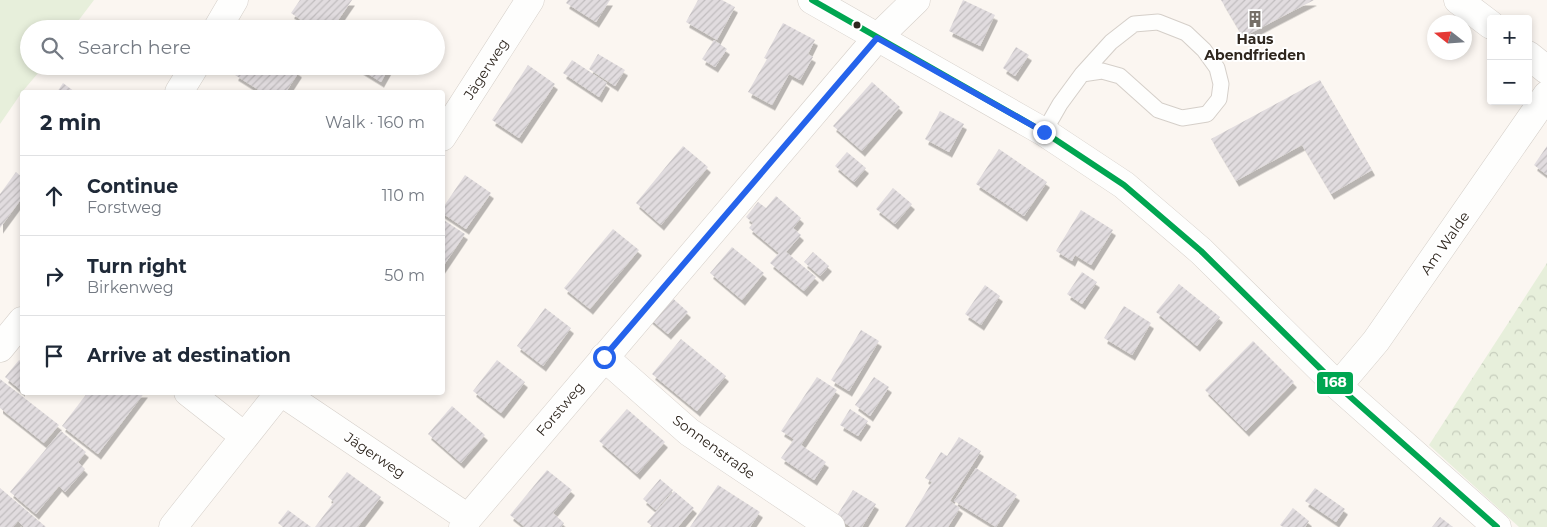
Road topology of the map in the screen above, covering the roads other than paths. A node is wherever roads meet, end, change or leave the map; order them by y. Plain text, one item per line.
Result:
1 (234, 0) edge
2 (530, 0) edge
3 (812, 0) edge
4 (916, 0) edge
5 (1458, 0) edge
6 (222, 20) edge
7 (1487, 23) edge
8 (877, 38) junction
9 (1532, 58) edge
10 (1547, 70) edge
11 (1082, 74) junction
12 (190, 75) edge
13 (180, 90) edge
14 (1547, 95) edge
15 (445, 132) edge
16 (1044, 132) junction
17 (20, 323) edge
18 (0, 348) edge
19 (604, 357) junction
20 (1338, 386) junction
21 (192, 395) edge
22 (278, 395) edge
23 (284, 395) edge
24 (244, 436) junction
25 (465, 522) edge
26 (173, 527) edge
27 (831, 527) edge
28 (1497, 527) edge

1 - 6 street
2 - 15 street, Jägerweg
3 - 8 street
4 - 8 street, Forstweg
5 - 7 street
8 - 16 street
8 - 19 street, Forstweg
9 - 10 street
11 - 11 lane
11 - 16 lane
12 - 13 street
14 - 20 street, Am Walde
16 - 20 street
17 - 18 street
19 - 25 street, Forstweg
19 - 27 street, Sonnenstraße
20 - 28 street
21 - 24 street
22 - 24 street, Jägerweg
23 - 25 street, Jägerweg
24 - 26 street, Jägerweg

